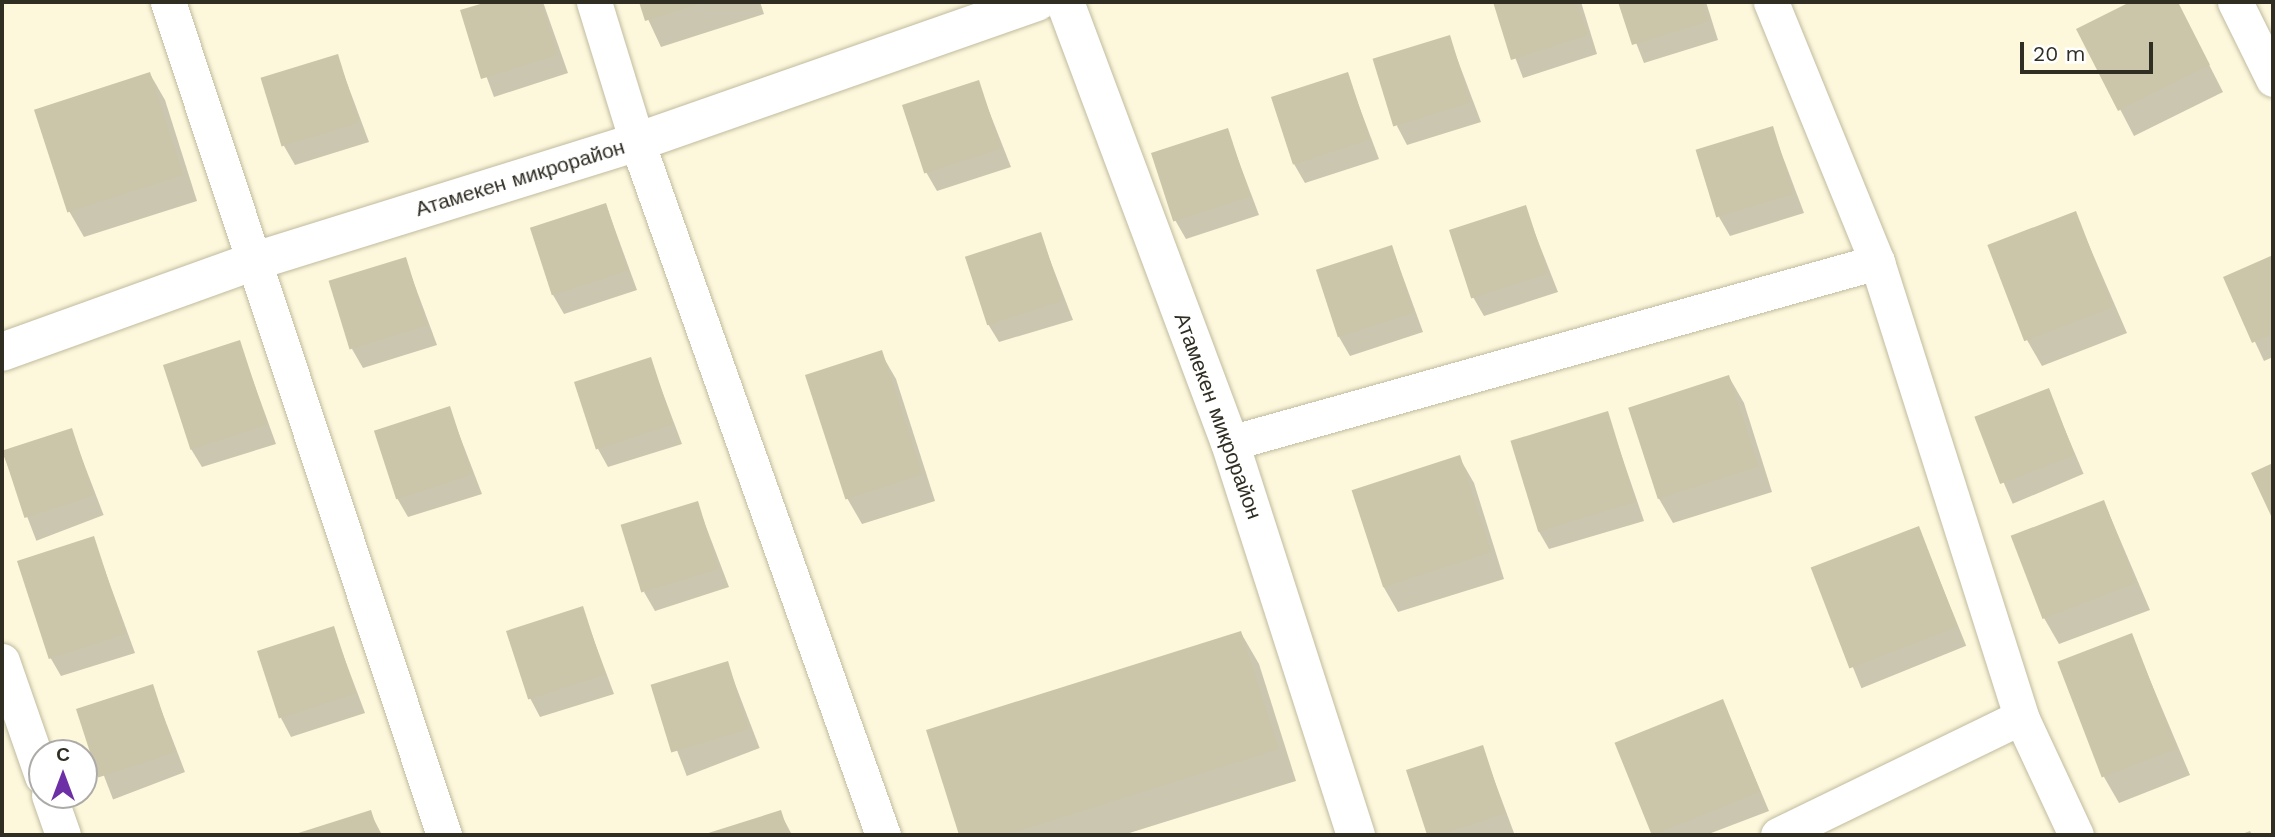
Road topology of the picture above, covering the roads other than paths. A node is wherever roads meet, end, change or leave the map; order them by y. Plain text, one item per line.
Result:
1 (168, 2) edge
2 (594, 2) edge
3 (1037, 2) edge
4 (1065, 2) edge
5 (1771, 2) edge
6 (2235, 2) edge
7 (2273, 79) edge
8 (637, 142) junction
9 (252, 262) junction
10 (1877, 262) junction
11 (2, 352) edge
12 (1230, 443) junction
13 (2, 661) edge
14 (2021, 717) junction
15 (29, 739) edge
16 (54, 809) edge
17 (63, 835) edge
18 (444, 835) edge
19 (883, 835) edge
20 (1356, 835) edge
21 (1778, 835) edge
22 (2076, 835) edge

1 - 9 street
2 - 8 street
3 - 8 street, Атамекен микрорайон
4 - 12 street, Атамекен микрорайон
5 - 10 street
6 - 7 street
8 - 9 street, Атамекен микрорайон
8 - 19 street
9 - 11 street, Атамекен микрорайон
9 - 18 street
10 - 12 street
10 - 14 street
12 - 20 street, Атамекен микрорайон
13 - 15 street
14 - 21 street
14 - 22 street
16 - 17 street

